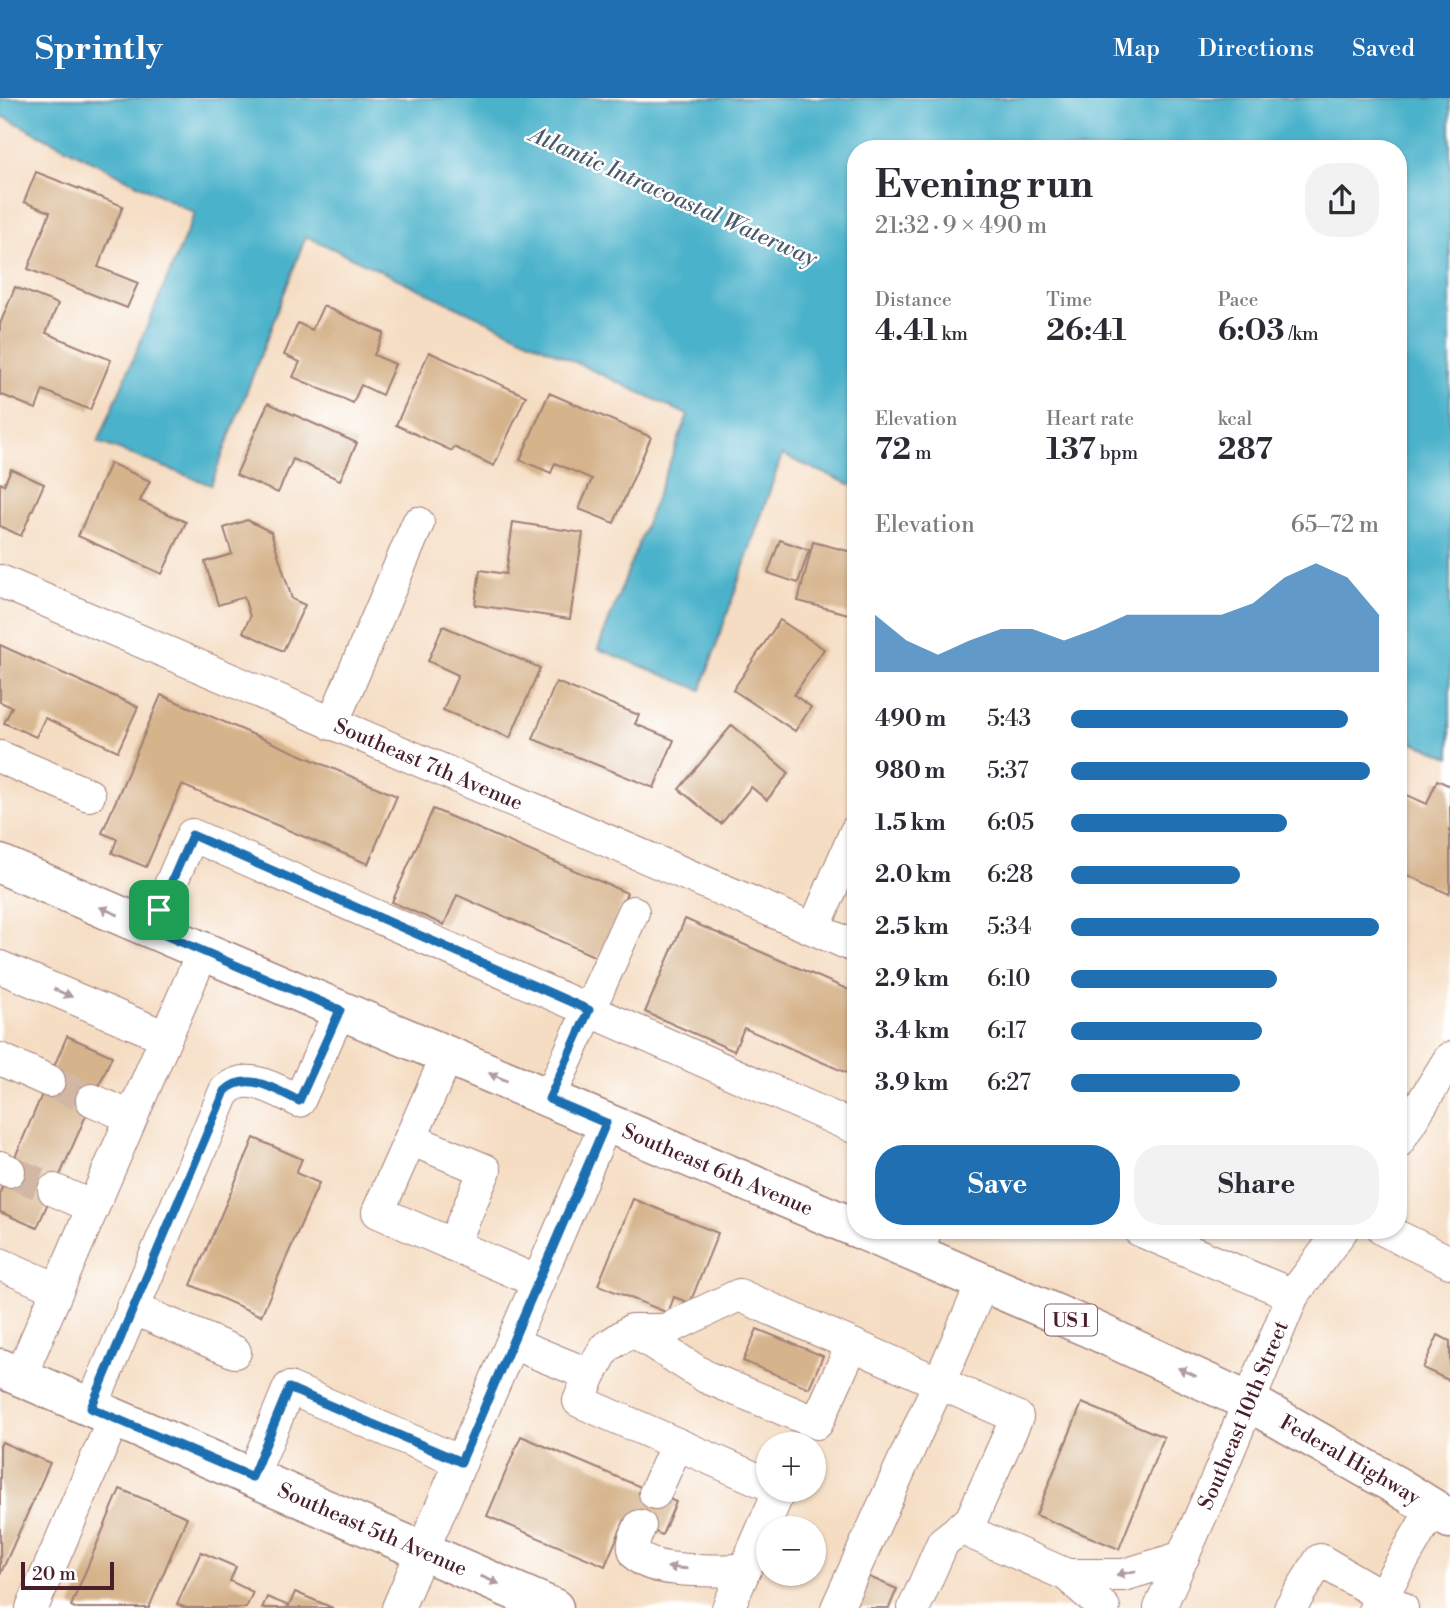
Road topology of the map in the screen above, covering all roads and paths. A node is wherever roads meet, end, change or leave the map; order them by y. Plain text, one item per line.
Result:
1 (418, 523) dead end
2 (0, 582) edge
3 (332, 724) junction
4 (0, 757) edge
5 (89, 795) dead end
6 (847, 852) edge
7 (0, 864) edge
8 (634, 912) dead end
9 (151, 929) junction
10 (814, 929) junction
11 (847, 943) edge
12 (203, 951) junction
13 (0, 967) edge
14 (340, 1010) junction
15 (589, 1010) junction
16 (166, 1037) junction
17 (447, 1056) junction
18 (1450, 1058) edge
19 (0, 1059) edge
20 (48, 1081) tunnel mouth
21 (549, 1099) junction
22 (92, 1100) tunnel mouth
23 (131, 1117) junction
24 (606, 1123) junction
25 (847, 1124) edge
26 (1407, 1127) edge
27 (410, 1139) junction
28 (54, 1190) tunnel mouth
29 (93, 1206) junction
30 (847, 1224) edge
31 (1160, 1239) edge
32 (1335, 1239) edge
33 (1403, 1239) edge
34 (921, 1242) edge
35 (453, 1245) junction
36 (1450, 1262) edge
37 (0, 1264) edge
38 (538, 1282) junction
39 (983, 1282) junction
40 (57, 1289) junction
41 (1293, 1295) junction
42 (132, 1308) junction
43 (632, 1330) junction
44 (512, 1343) junction
45 (852, 1345) junction
46 (235, 1352) dead end
47 (10, 1373) edge
48 (590, 1376) junction
49 (939, 1383) junction
50 (1249, 1402) junction
51 (102, 1413) junction
52 (677, 1444) junction
53 (461, 1462) junction
54 (252, 1477) junction
55 (756, 1479) edge
56 (655, 1493) dead end
57 (774, 1502) edge
58 (1442, 1513) edge
59 (640, 1526) dead end
60 (960, 1528) junction
61 (423, 1552) junction
62 (1183, 1557) junction
63 (745, 1570) junction
64 (1067, 1575) junction
65 (1387, 1604) edge
66 (32, 1608) edge
67 (398, 1608) edge
68 (554, 1608) edge
69 (729, 1608) edge
70 (837, 1608) edge
71 (914, 1608) edge
72 (1104, 1608) edge
73 (1160, 1608) edge
74 (1290, 1608) edge

1 - 3 street
2 - 3 street, Southeast 7th Avenue
3 - 10 street, Southeast 7th Avenue
4 - 5 street
6 - 10 street
9 -> 7 main road, Southeast 6th Avenue
8 - 15 street
9 - 12 main road, Southeast 6th Avenue
9 - 15 street
10 - 11 street, Southeast 7th Avenue
12 - 14 main road, Southeast 6th Avenue
12 - 16 street
13 -> 16 street
14 - 17 main road, Southeast 6th Avenue
14 - 42 street
15 - 21 street
15 - 25 street
16 - 23 street
21 -> 17 main road, Southeast 6th Avenue
17 - 27 street
18 - 26 street
19 - 20 street
21 - 24 main road, Southeast 6th Avenue
22 - 23 street
23 - 29 street
24 - 30 main road, Southeast 6th Avenue
24 - 38 street
27 - 35 street
27 - 35 street
28 - 29 street
29 - 40 street
31 - 41 street
32 - 41 street, Southeast 10th Street
33 - 36 street
34 - 39 main road, US 1
35 - 38 street
37 - 40 street
38 - 44 street
39 - 49 street
50 -> 39 main road, US 1
40 - 47 street
41 - 50 street, Southeast 10th Street
42 - 46 street
42 - 51 street
43 - 45 street
43 - 45 street
43 - 48 street
44 - 48 street
44 - 53 street
45 - 49 street
47 - 51 main road, Southeast 5th Avenue
48 - 52 street
49 - 60 street
49 - 70 street
50 - 58 main road, Federal Highway / US 1
50 - 62 street, Southeast 10th Street
51 - 54 main road, Southeast 5th Avenue
51 - 66 street
52 - 55 street
52 - 56 street
53 - 54 street
53 - 61 street
54 - 61 main road, Southeast 5th Avenue
57 - 63 street
58 - 65 street
63 -> 59 street
60 - 64 street
60 - 71 street
61 - 67 street
61 -> 68 main road, Southeast 5th Avenue
62 -> 64 street
62 - 73 street, Southeast 10th Street
63 - 69 street
64 - 72 street
65 - 74 street

